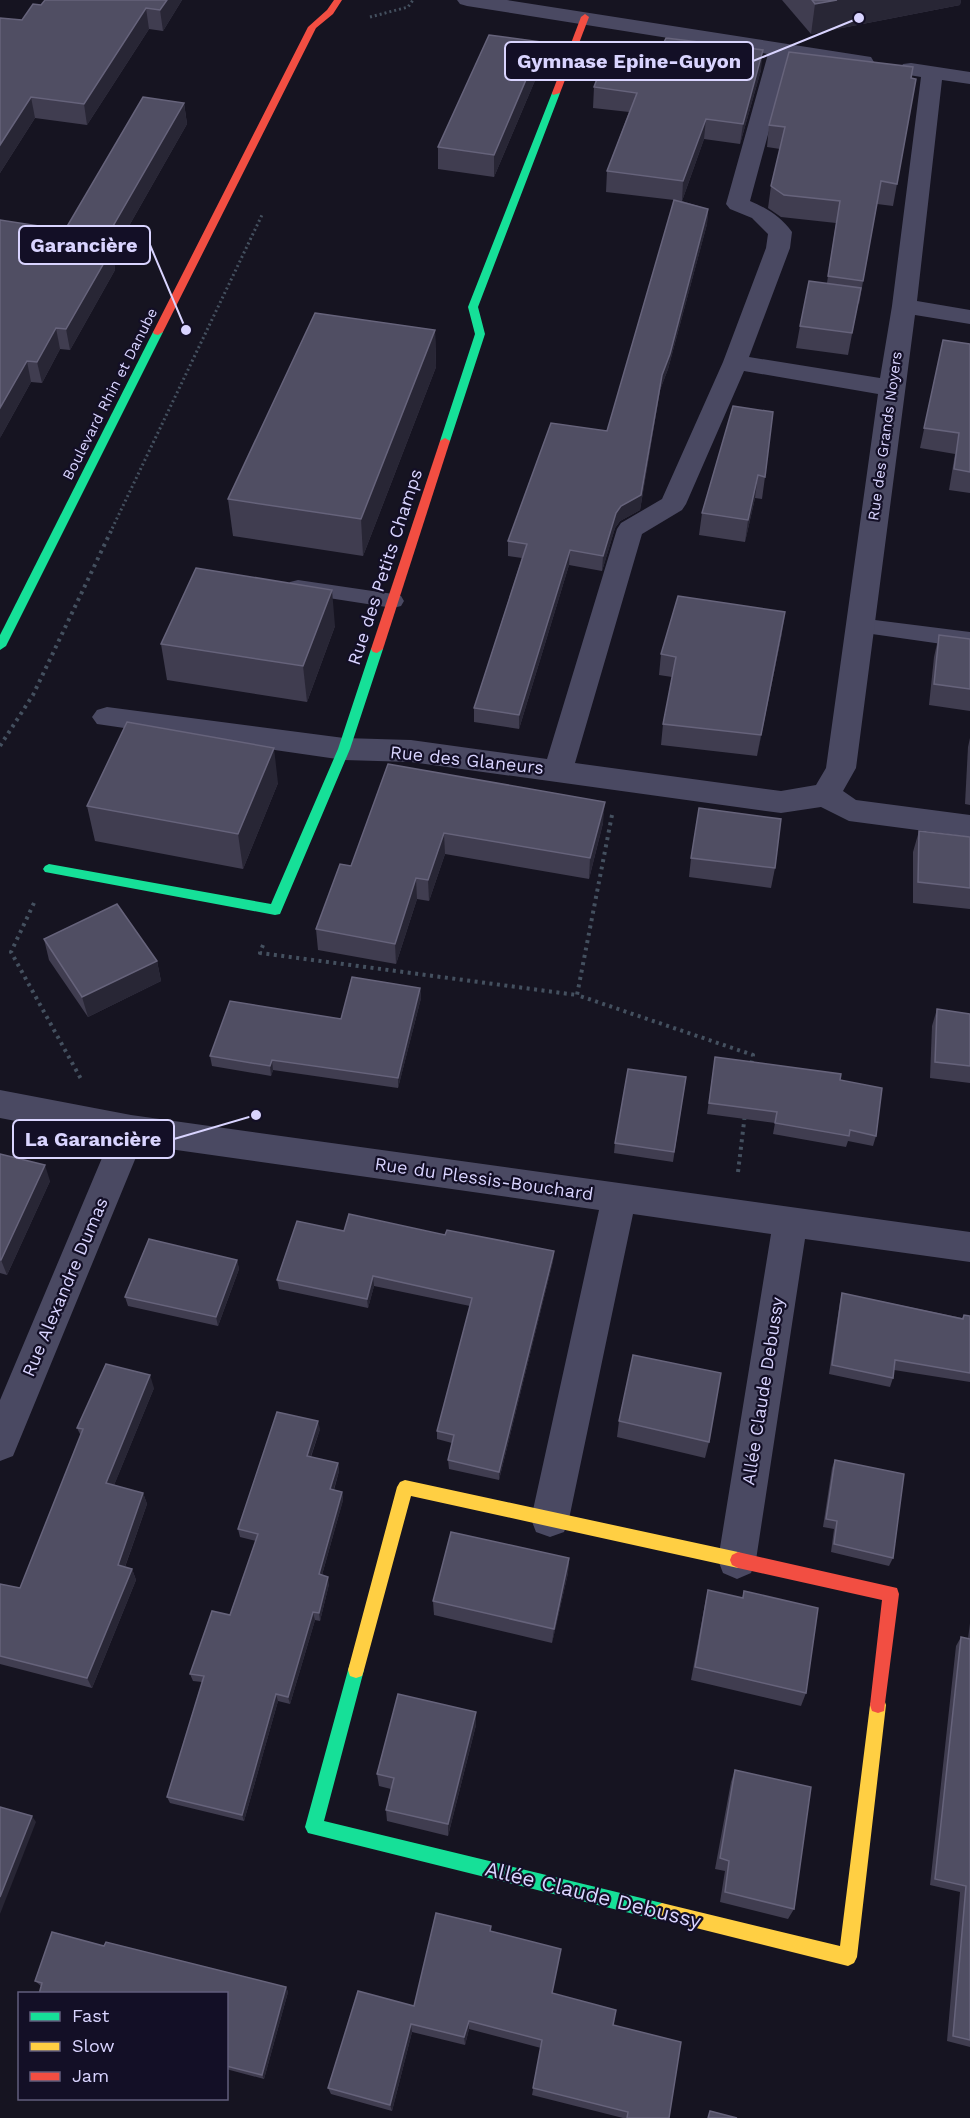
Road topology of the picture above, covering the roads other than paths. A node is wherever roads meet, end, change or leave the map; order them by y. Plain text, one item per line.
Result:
1 (339, 0) edge
2 (467, 0) edge
3 (308, 9) dead end
4 (585, 17) junction
5 (312, 27) junction
6 (780, 49) junction
7 (932, 72) junction
8 (970, 78) edge
9 (904, 306) junction
10 (970, 317) edge
11 (735, 362) junction
12 (891, 388) junction
13 (279, 584) edge
14 (393, 601) junction
15 (859, 626) junction
16 (970, 640) edge
17 (0, 646) edge
18 (107, 717) dead end
19 (344, 750) junction
20 (558, 770) junction
21 (826, 795) junction
22 (970, 826) edge
23 (49, 869) road end
24 (0, 1104) edge
25 (118, 1127) junction
26 (619, 1198) junction
27 (790, 1222) junction
28 (970, 1248) edge
29 (0, 1444) edge
30 (550, 1519) junction
31 (737, 1560) junction

1 - 5 street, Boulevard Rhin et Danube
2 - 4 street
3 - 5 street
4 - 6 street
4 - 14 street, Rue des Petits Champs
5 - 17 street, Boulevard Rhin et Danube
6 - 7 street
6 - 11 street
7 - 8 street
7 - 9 street, Rue des Grands Noyers
9 - 10 street
9 - 12 street, Rue des Grands Noyers
11 - 12 street
11 - 20 street
12 - 15 street, Rue des Grands Noyers
13 - 14 lane
14 - 19 street, Rue des Petits Champs
15 - 16 lane
15 - 21 street, Rue des Grands Noyers
18 - 19 street, Rue des Glaneurs
19 - 20 street, Rue des Glaneurs
19 - 23 street, Rue des Petits Champs
20 - 21 street, Rue des Glaneurs
21 - 22 street
24 - 25 street, Rue du Plessis-Bouchard
25 - 26 street, Rue du Plessis-Bouchard
25 - 29 street, Rue Alexandre Dumas
26 - 27 street, Rue du Plessis-Bouchard
26 - 30 street
27 - 28 street, Rue du Plessis-Bouchard
27 - 31 street, Allée Claude Debussy
30 - 31 street, Allée Claude Debussy
30 - 31 street, Allée Claude Debussy

